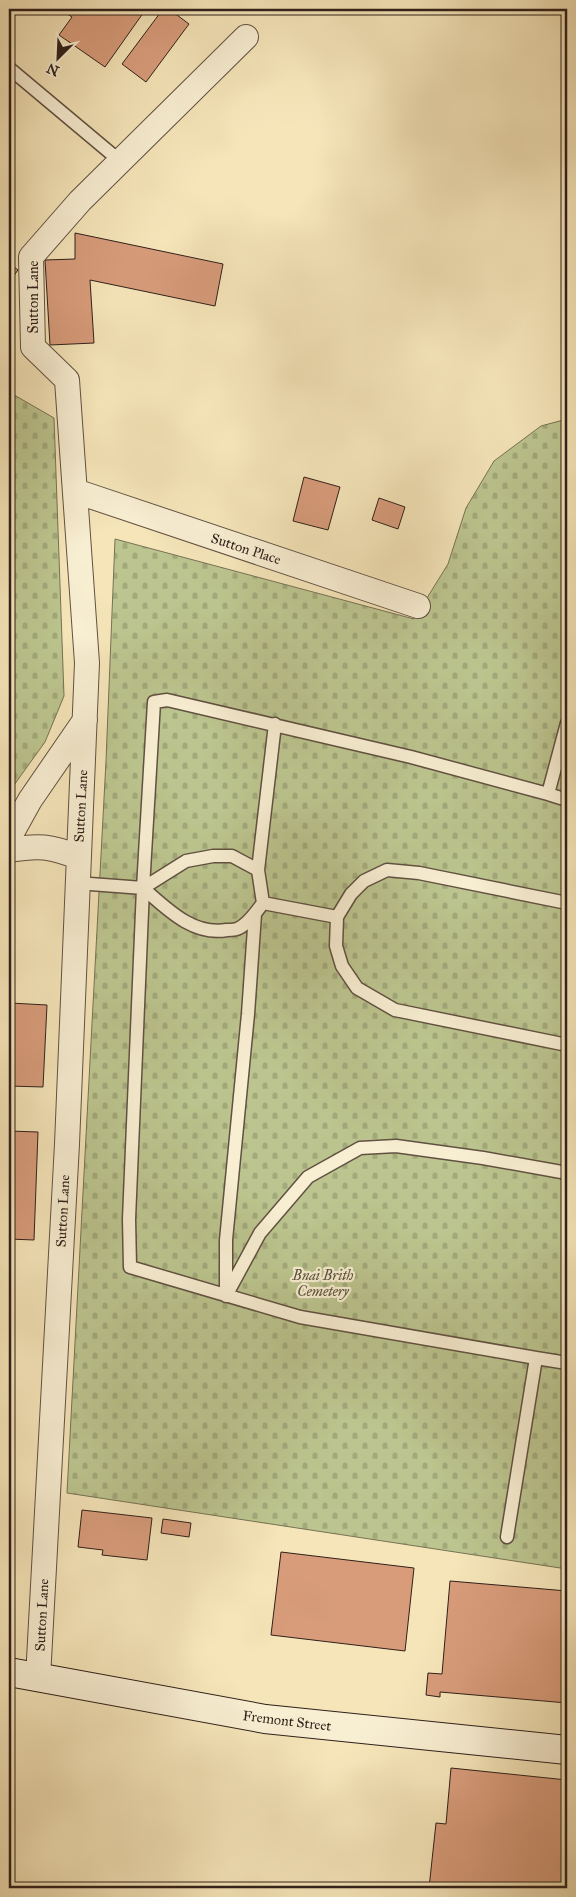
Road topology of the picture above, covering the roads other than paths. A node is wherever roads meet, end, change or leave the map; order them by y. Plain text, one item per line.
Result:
1 (246, 38) dead end
2 (9, 68) edge
3 (120, 161) junction
4 (75, 491) junction
5 (418, 606) dead end
6 (85, 720) junction
7 (567, 723) edge
8 (276, 724) junction
9 (548, 794) junction
10 (567, 800) edge
11 (9, 838) edge
12 (9, 850) edge
13 (78, 857) junction
14 (258, 870) junction
15 (77, 884) junction
16 (144, 888) junction
17 (567, 903) edge
18 (259, 908) junction
19 (337, 918) junction
20 (567, 1045) edge
21 (567, 1173) edge
22 (226, 1296) junction
23 (536, 1358) junction
24 (567, 1363) edge
25 (507, 1537) dead end
26 (9, 1672) edge
27 (38, 1678) junction
28 (567, 1750) edge

1 - 3 street, Sutton Lane
2 - 3 lane
3 - 4 street, Sutton Lane
4 - 5 street, Sutton Place
4 - 6 street, Sutton Lane
6 - 11 street
6 - 13 street, Sutton Lane
7 - 9 lane
8 - 9 lane
8 - 14 lane
8 - 16 lane
9 - 10 lane
12 - 13 street
13 - 15 street, Sutton Lane
14 - 16 lane
14 - 18 lane
15 - 16 lane
15 - 27 street, Sutton Lane
16 - 18 lane
16 - 22 lane
17 - 19 lane
18 - 19 lane
18 - 22 lane
19 - 20 lane
21 - 22 lane
22 - 23 lane
23 - 24 lane
23 - 25 lane
26 - 27 street, Fremont Street
27 - 28 street, Fremont Street

